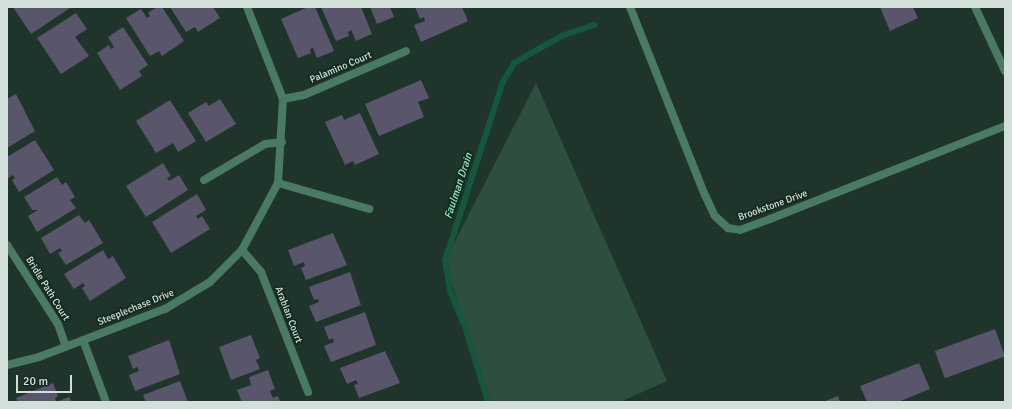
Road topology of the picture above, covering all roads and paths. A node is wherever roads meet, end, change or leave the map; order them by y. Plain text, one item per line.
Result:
1 (248, 7) edge
2 (630, 7) edge
3 (976, 7) edge
4 (406, 51) dead end
5 (1005, 71) edge
6 (283, 99) junction
7 (1005, 126) edge
8 (282, 142) junction
9 (204, 180) dead end
10 (278, 183) junction
11 (369, 209) dead end
12 (7, 244) edge
13 (242, 250) junction
14 (83, 340) junction
15 (66, 346) junction
16 (7, 365) edge
17 (308, 392) dead end
18 (106, 402) edge

1 - 6 street
2 - 7 street, Brookstone Drive
3 - 5 street
4 - 6 street, Palamino Court
6 - 8 street, Steeplechase Drive
8 - 9 street
8 - 10 street, Steeplechase Drive
10 - 11 street
10 - 13 street, Steeplechase Drive
12 - 15 street, Bridle Path Court
13 - 14 street, Steeplechase Drive
13 - 17 street, Arabian Court
14 - 15 street, Steeplechase Drive
14 - 18 street
15 - 16 street, Steeplechase Drive

